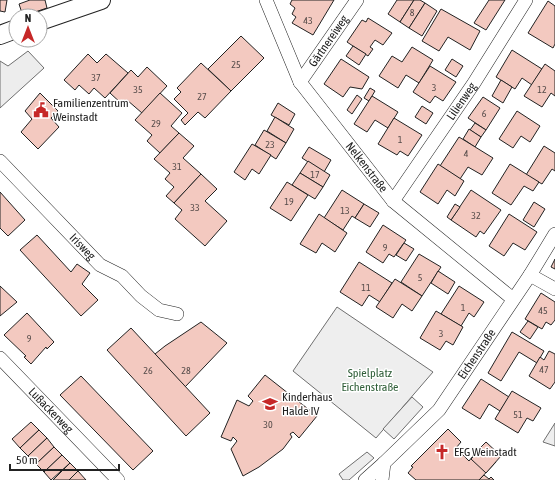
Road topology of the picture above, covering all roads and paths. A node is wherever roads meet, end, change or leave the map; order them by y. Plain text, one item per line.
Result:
1 (101, 0) edge
2 (266, 0) edge
3 (357, 0) edge
4 (526, 0) edge
5 (48, 18) edge
6 (300, 82) junction
7 (0, 162) edge
8 (394, 201) junction
9 (555, 234) edge
10 (530, 275) junction
11 (555, 289) edge
12 (514, 299) junction
13 (177, 314) dead end
14 (0, 358) edge
15 (384, 463) junction
16 (118, 480) edge
17 (365, 480) edge
18 (382, 480) edge

1 - 5 street
2 - 6 street, Nelkenstraße
3 - 6 street, Gärtnereiweg
4 - 8 street, Lilienweg
6 - 8 street, Nelkenstraße
7 - 13 street, Irisweg
8 - 12 street, Nelkenstraße
9 - 10 street, Eichenstraße
10 - 11 street
10 - 12 street, Eichenstraße
12 - 15 street, Eichenstraße
14 - 16 street, Lußackerweg
15 - 17 street, Eichenstraße
15 - 18 street

